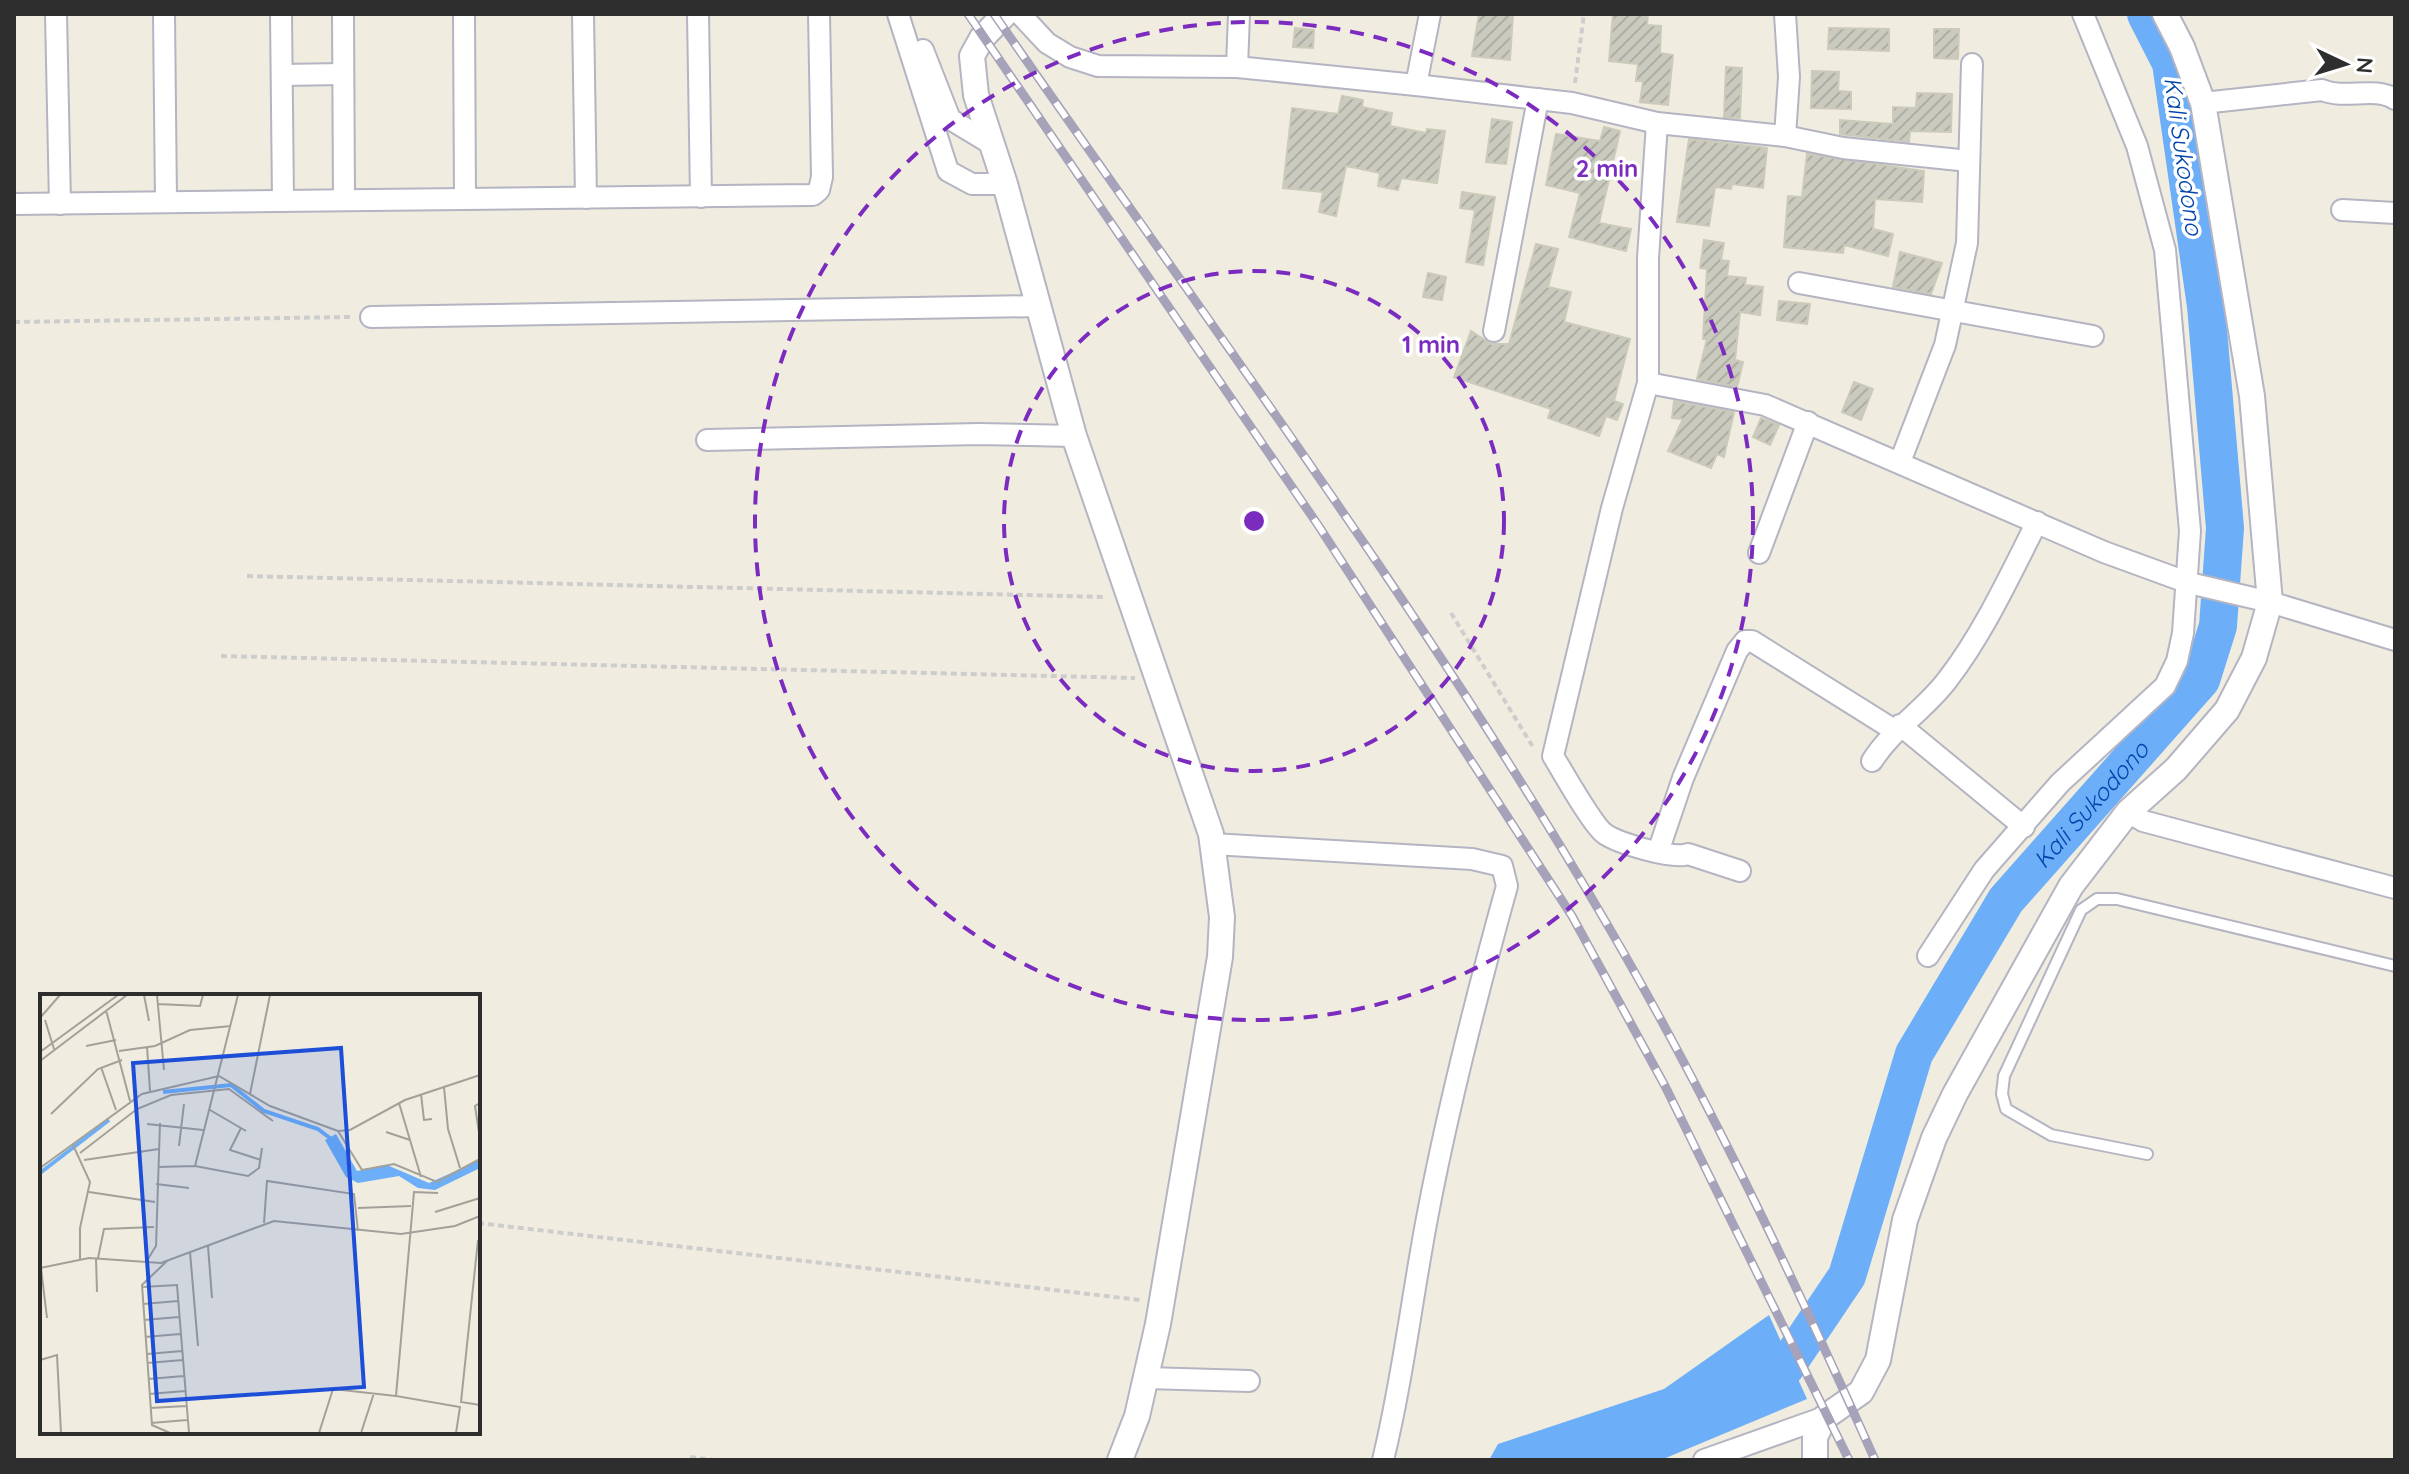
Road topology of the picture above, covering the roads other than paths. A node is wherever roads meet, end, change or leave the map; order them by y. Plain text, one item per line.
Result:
1 (56, 14) edge
2 (164, 14) edge
3 (281, 14) edge
4 (343, 14) edge
5 (464, 14) edge
6 (583, 14) edge
7 (698, 14) edge
8 (819, 14) edge
9 (900, 14) edge
10 (1005, 14) edge
11 (1020, 14) edge
12 (1239, 14) edge
13 (1430, 14) edge
14 (1785, 14) edge
15 (2083, 14) edge
16 (2165, 14) edge
17 (1972, 64) dead end
18 (1237, 67) junction
19 (343, 74) junction
20 (282, 75) junction
21 (1416, 85) junction
22 (1538, 99) junction
23 (2395, 99) edge
24 (2203, 103) junction
25 (950, 119) junction
26 (1657, 123) junction
27 (1785, 136) junction
28 (993, 145) junction
29 (1969, 161) junction
30 (948, 171) junction
31 (1005, 184) junction
32 (701, 197) junction
33 (586, 198) junction
34 (465, 199) junction
35 (344, 200) junction
36 (283, 201) junction
37 (166, 202) junction
38 (14, 204) edge
39 (60, 204) junction
40 (2342, 210) dead end
41 (2395, 213) edge
42 (1799, 283) dead end
43 (1039, 306) junction
44 (1953, 310) junction
45 (371, 317) road end
46 (1494, 331) dead end
47 (2093, 336) dead end
48 (1648, 383) junction
49 (1808, 422) junction
50 (1074, 436) junction
51 (707, 440) dead end
52 (1900, 462) junction
53 (2037, 522) junction
54 (1759, 553) dead end
55 (2193, 584) junction
56 (2260, 600) junction
57 (2395, 640) edge
58 (1897, 728) junction
59 (1872, 761) dead end
60 (2128, 812) junction
61 (2024, 827) junction
62 (1213, 844) junction
63 (1658, 852) junction
64 (1740, 871) dead end
65 (2395, 888) edge
66 (1928, 956) dead end
67 (2395, 966) edge
68 (2147, 1154) dead end
69 (1147, 1378) junction
70 (1249, 1381) dead end
71 (1825, 1417) junction
72 (1120, 1460) edge
73 (1383, 1460) edge
74 (1704, 1460) edge
75 (1815, 1460) edge

1 - 39 street
2 - 37 street
3 - 20 street
4 - 19 street
5 - 34 street
6 - 33 street
7 - 32 street
8 - 32 street
9 - 25 street
9 - 30 street
10 - 28 street
11 - 18 street
12 - 18 street
13 - 21 street
14 - 27 street
15 - 55 street
16 - 24 street
17 - 29 street
18 - 21 street
19 - 20 street
19 - 35 street
20 - 36 street
21 - 22 street
22 - 26 street
22 - 46 street
23 - 24 street
24 - 56 street
25 - 28 street
25 - 30 street
26 - 27 street
26 - 48 street
27 - 29 street
28 - 31 street
29 - 44 street
30 - 31 street
31 - 43 street
32 - 33 street
33 - 34 street
34 - 35 street
35 - 36 street
36 - 37 street
37 - 39 street
38 - 39 street
40 - 41 street
42 - 44 street
43 - 45 street
43 - 50 street
44 - 47 street
44 - 52 street
48 - 49 street
48 - 63 street
49 - 52 street
49 - 54 street
50 - 51 street
50 - 62 street
52 - 53 street
53 - 55 street
53 - 58 street
55 - 56 street
55 - 61 street
56 - 57 street
56 - 60 street
58 - 59 street
58 - 61 street
58 - 63 street
60 - 65 street
60 - 71 street
61 - 66 street
62 - 69 street
62 - 73 street
63 - 64 street
67 - 68 lane
69 - 70 street
69 - 72 street
71 - 74 street
71 - 75 street

